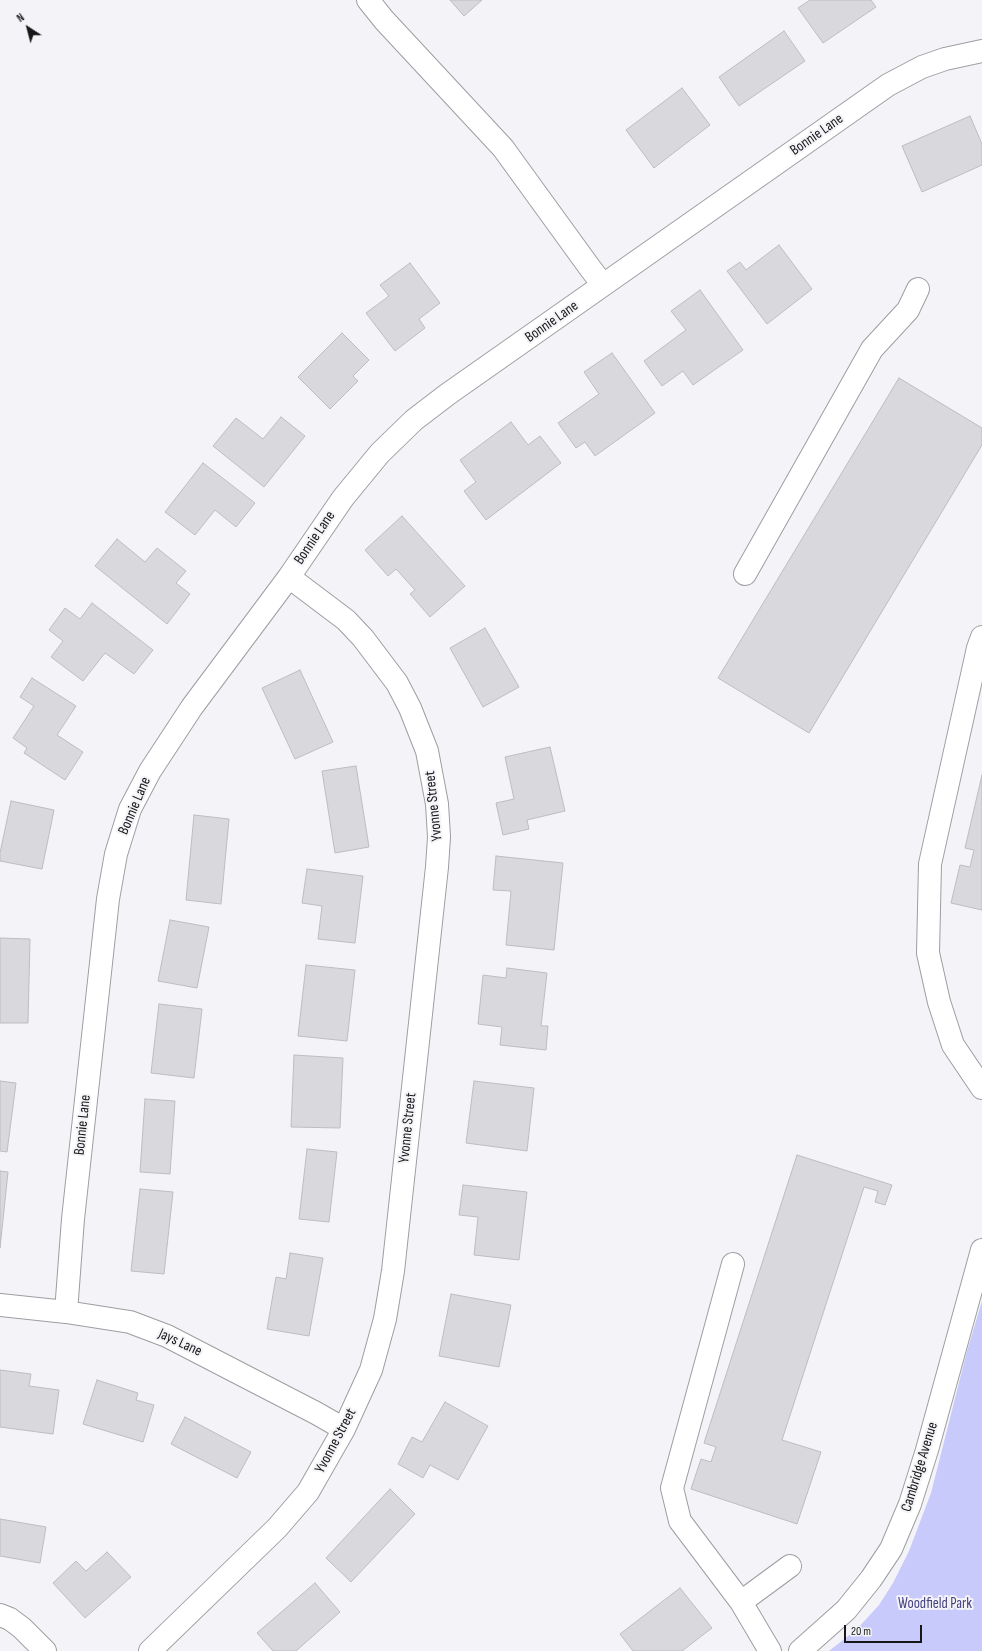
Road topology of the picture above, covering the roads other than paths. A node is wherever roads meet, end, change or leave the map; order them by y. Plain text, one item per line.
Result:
1 (372, 2) edge
2 (982, 51) edge
3 (604, 285) junction
4 (918, 289) dead end
5 (745, 574) dead end
6 (289, 577) junction
7 (982, 637) edge
8 (982, 1088) edge
9 (982, 1250) edge
10 (733, 1264) dead end
11 (0, 1305) edge
12 (66, 1312) junction
13 (344, 1429) junction
14 (790, 1566) dead end
15 (741, 1602) junction
16 (0, 1615) edge
17 (44, 1651) edge
18 (150, 1651) edge
19 (770, 1651) edge
20 (800, 1651) edge

1 - 3 street
2 - 3 street, Bonnie Lane
3 - 6 street, Bonnie Lane
4 - 5 street
6 - 12 street, Bonnie Lane
6 - 13 street, Yvonne Street
7 - 8 street
9 - 20 street, Cambridge Avenue
10 - 15 street
11 - 12 street, Jays Lane
12 - 13 street, Jays Lane
13 - 18 street, Yvonne Street
14 - 15 street
15 - 19 street
16 - 17 street

